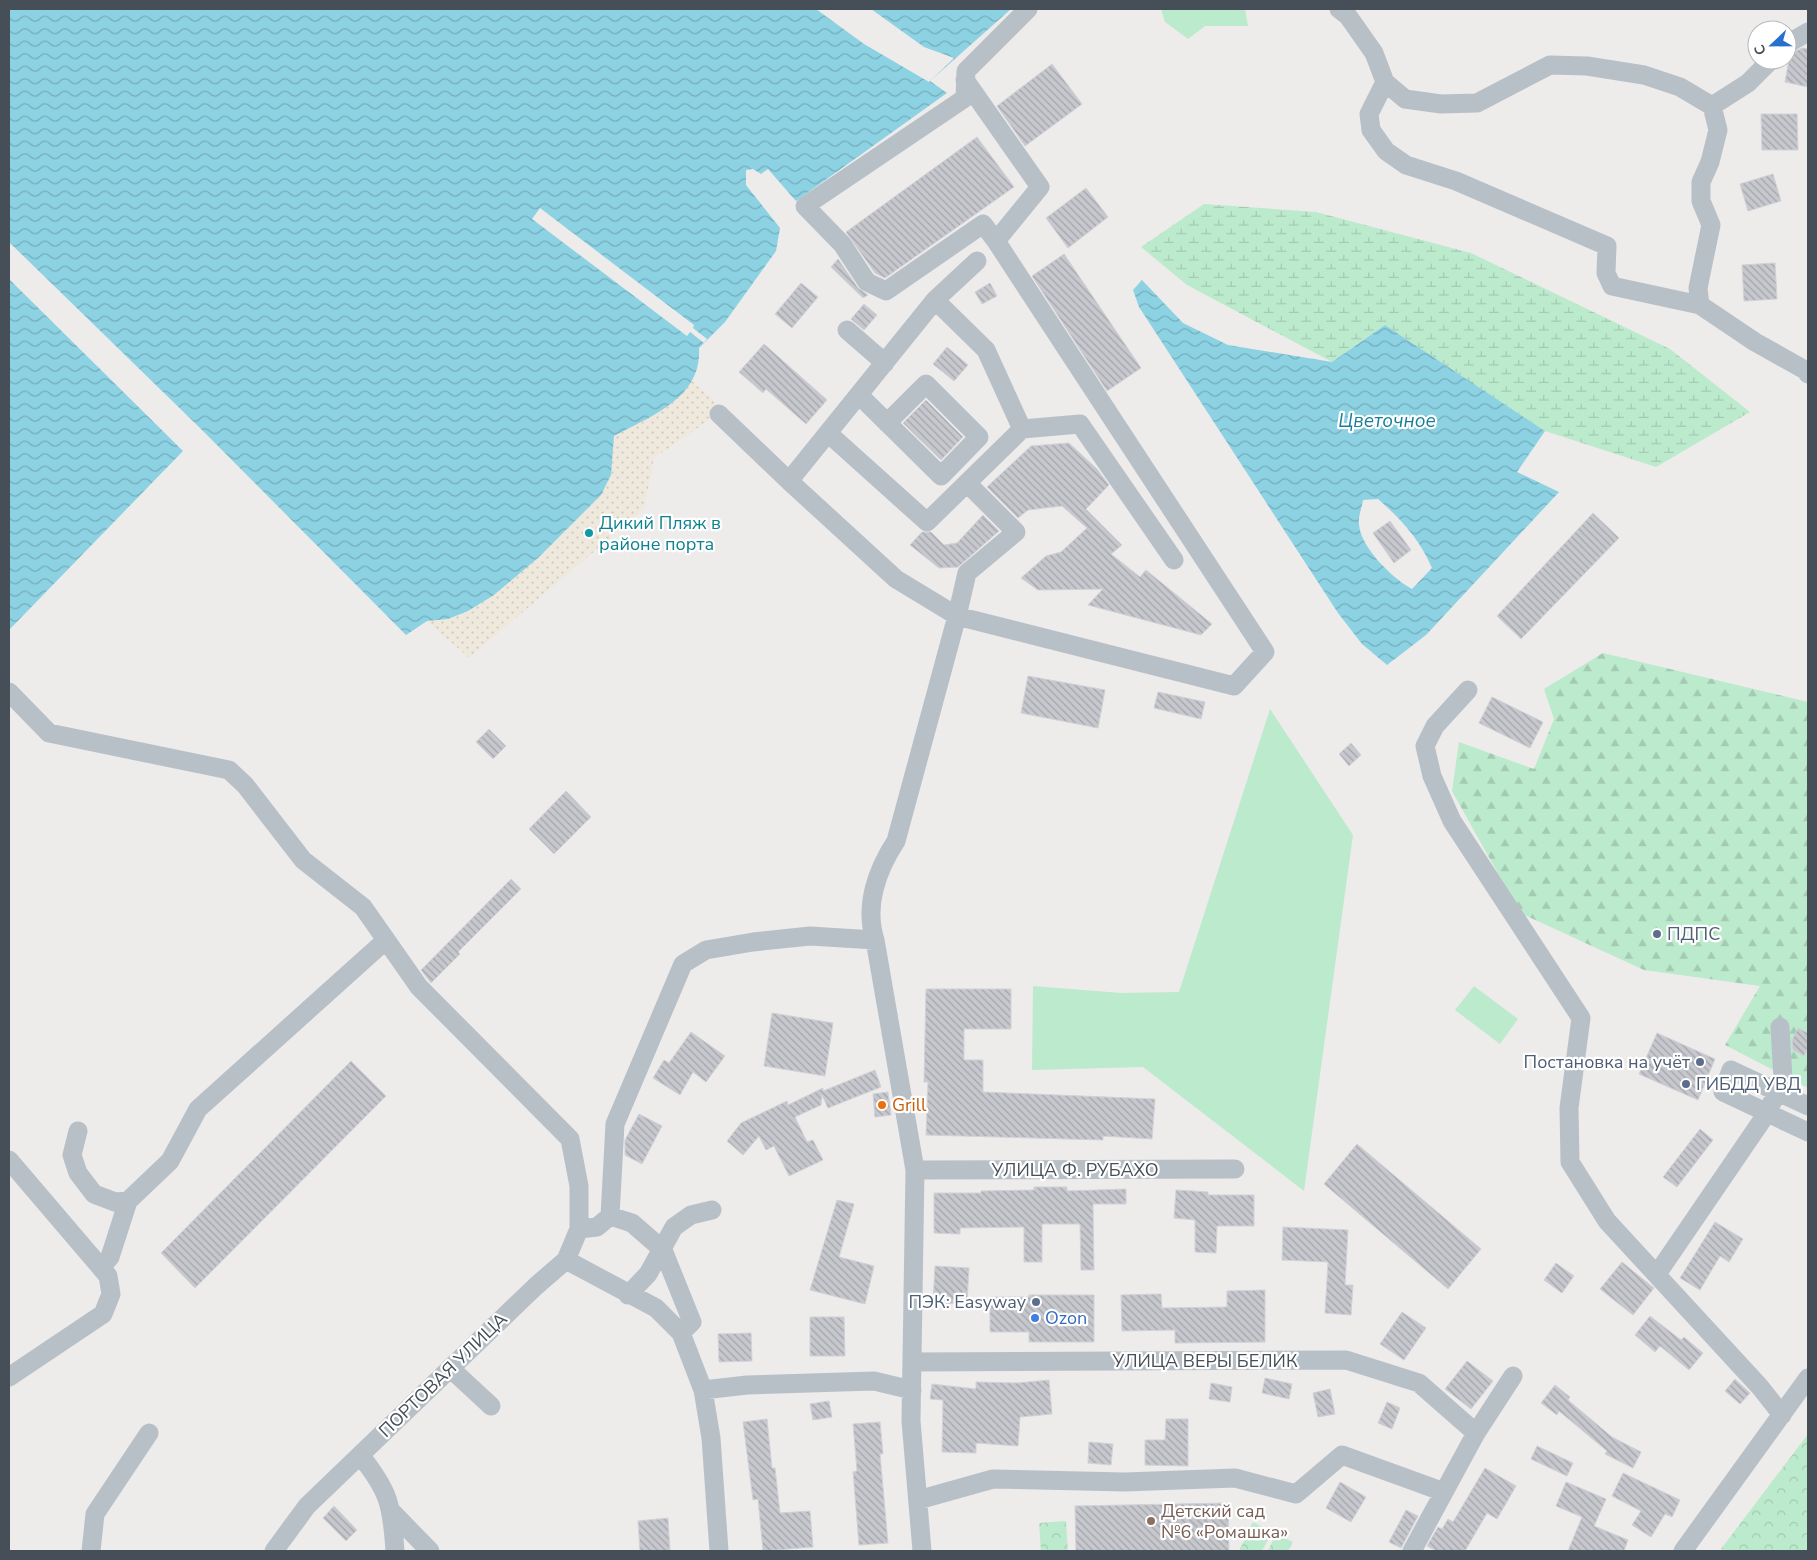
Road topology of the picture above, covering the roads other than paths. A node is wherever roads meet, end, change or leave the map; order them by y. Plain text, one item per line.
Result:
1 (1028, 9) edge
2 (1338, 9) edge
3 (1808, 32) edge
4 (1797, 38) edge
5 (1761, 70) edge
6 (965, 80) junction
7 (1385, 82) junction
8 (1712, 106) junction
9 (996, 241) junction
10 (977, 261) dead end
11 (935, 300) junction
12 (1700, 304) junction
13 (847, 330) dead end
14 (885, 363) junction
15 (1808, 374) edge
16 (859, 395) junction
17 (719, 414) dead end
18 (887, 423) junction
19 (1022, 429) junction
20 (829, 434) junction
21 (789, 481) junction
22 (968, 484) junction
23 (1174, 560) dead end
24 (957, 616) junction
25 (1468, 690) dead end
26 (9, 692) edge
27 (386, 940) junction
28 (875, 940) junction
29 (1780, 1027) dead end
30 (1778, 1092) junction
31 (1808, 1106) edge
32 (1767, 1113) junction
33 (78, 1130) dead end
34 (1808, 1132) edge
35 (9, 1160) edge
36 (1235, 1169) dead end
37 (915, 1170) junction
38 (128, 1201) junction
39 (712, 1210) dead end
40 (610, 1216) junction
41 (580, 1229) junction
42 (663, 1250) junction
43 (566, 1260) junction
44 (101, 1268) junction
45 (1657, 1274) junction
46 (628, 1295) junction
47 (682, 1333) junction
48 (912, 1362) junction
49 (450, 1368) junction
50 (1513, 1376) dead end
51 (9, 1377) edge
52 (1808, 1378) edge
53 (703, 1390) junction
54 (912, 1390) junction
55 (491, 1406) dead end
56 (1782, 1415) junction
57 (149, 1433) dead end
58 (1476, 1433) junction
59 (360, 1455) junction
60 (1444, 1492) junction
61 (918, 1500) junction
62 (392, 1512) junction
63 (90, 1551) edge
64 (274, 1551) edge
65 (395, 1551) edge
66 (430, 1551) edge
67 (720, 1551) edge
68 (922, 1551) edge
69 (1412, 1551) edge
70 (1683, 1551) edge

1 - 6 street
2 - 7 street
3 - 4 street
5 - 8 street
6 - 9 street
6 - 9 street
7 - 8 street
7 - 12 street
8 - 12 street
9 - 24 street
10 - 11 street
11 - 14 street
11 - 19 street
12 - 15 street
13 - 14 street
14 - 16 street
16 - 18 street
16 - 20 street
17 - 21 street
18 - 18 street
19 - 22 street
19 - 23 street
20 - 21 street
20 - 22 street
21 - 24 street
22 - 24 street
24 - 28 street
25 - 45 street
26 - 27 street
27 - 38 street
27 - 41 street, ПОРТОВАЯ УЛИЦА
28 - 37 street
28 - 40 street
29 - 30 street
30 - 31 street
30 - 32 street
30 - 32 street
32 - 34 street
32 - 45 street
33 - 38 street
35 - 44 street
36 - 37 street, УЛИЦА Ф. РУБАХО
37 - 48 street
38 - 44 street
39 - 42 street
40 - 41 street
40 - 42 street
41 - 43 street, ПОРТОВАЯ УЛИЦА
42 - 46 street
42 - 47 street
43 - 46 street
43 - 49 street, ПОРТОВАЯ УЛИЦА
44 - 51 street
45 - 56 street
46 - 47 street
47 - 53 street
48 - 54 street
48 - 58 street, УЛИЦА ВЕРЫ БЕЛИК
49 - 55 street
49 - 59 street, ПОРТОВАЯ УЛИЦА
50 - 58 street
52 - 56 street
53 - 54 street
53 - 67 street
54 - 61 street
56 - 70 street
57 - 63 street
58 - 60 street
59 - 62 street
59 - 64 street, ПОРТОВАЯ УЛИЦА
60 - 61 street
60 - 69 street
61 - 68 street
62 - 65 street
62 - 66 street

